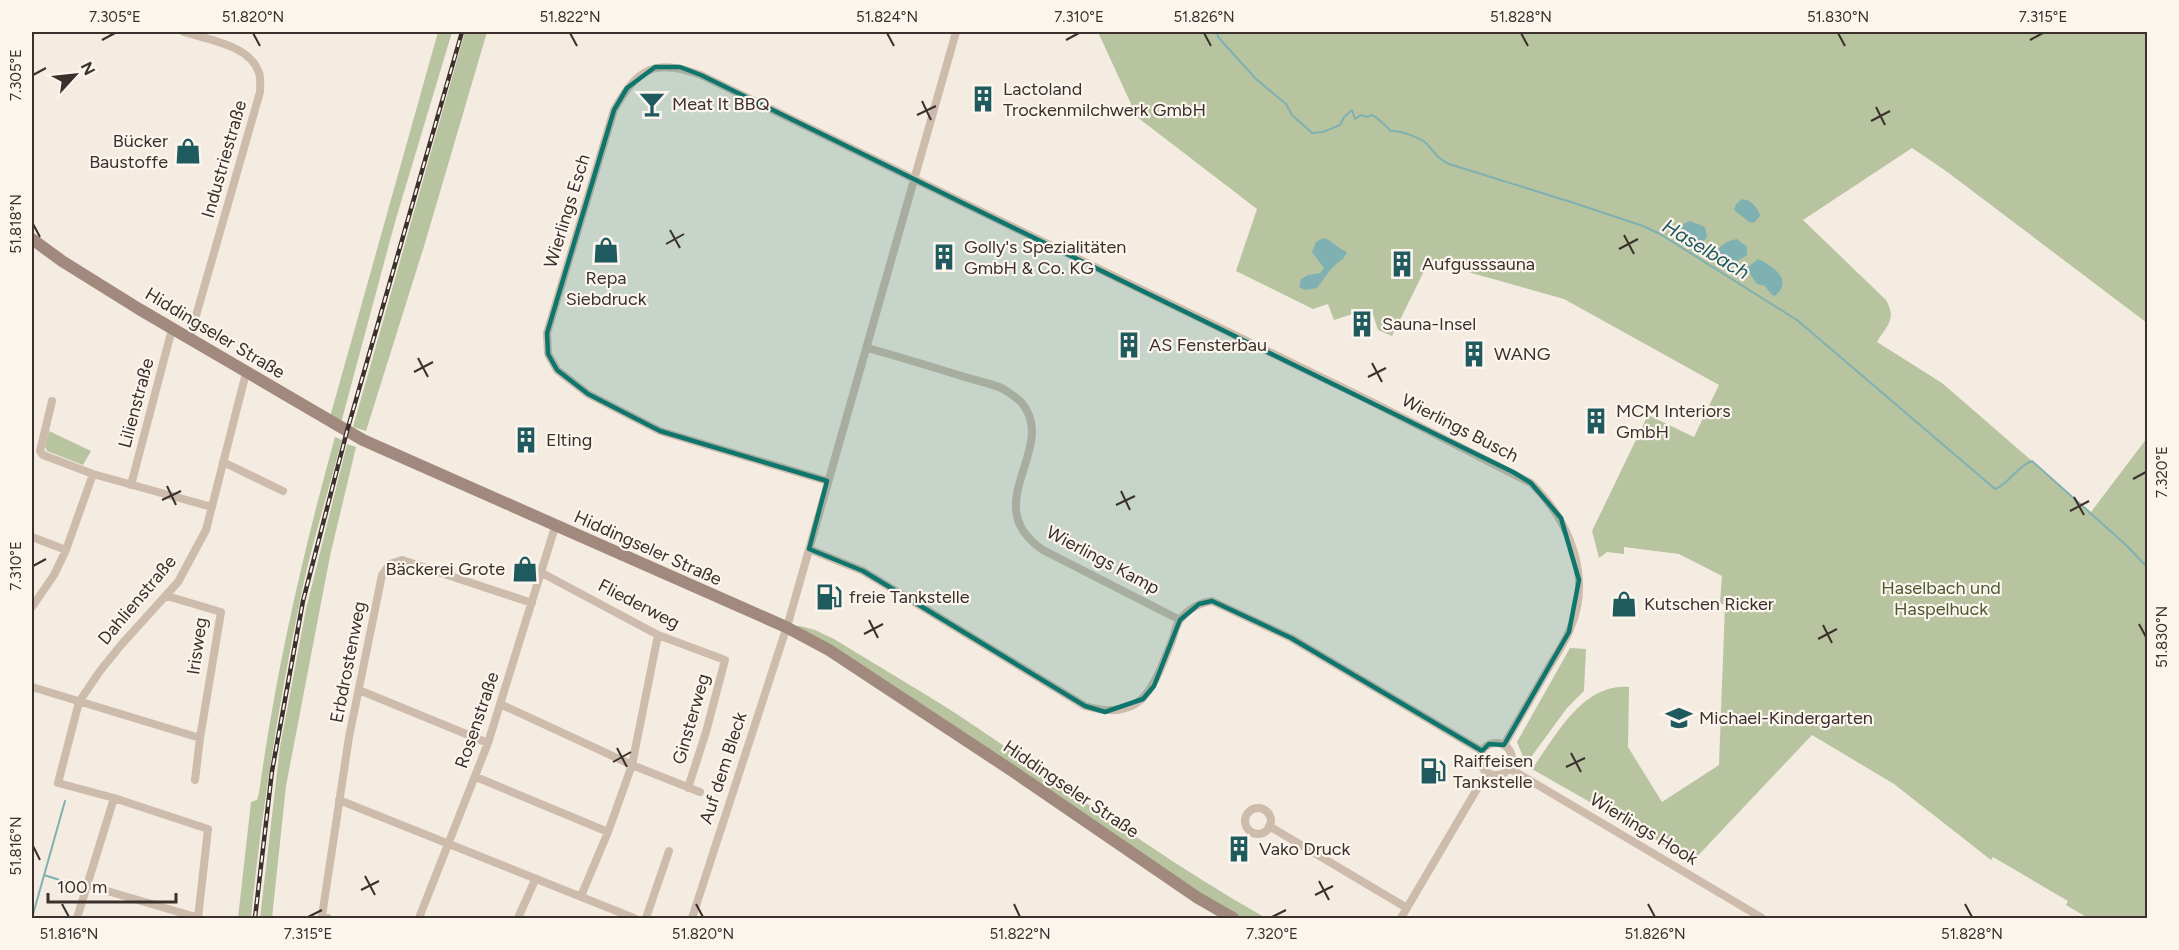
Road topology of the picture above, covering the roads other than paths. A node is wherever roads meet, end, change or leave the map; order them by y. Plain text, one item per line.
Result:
1 (184, 32) edge
2 (956, 32) edge
3 (915, 178) junction
4 (32, 239) edge
5 (172, 329) junction
6 (189, 340) junction
7 (867, 348) junction
8 (246, 373) junction
9 (52, 401) dead end
10 (223, 462) junction
11 (93, 474) junction
12 (827, 481) junction
13 (131, 485) junction
14 (283, 491) dead end
15 (212, 507) junction
16 (555, 527) junction
17 (32, 537) edge
18 (809, 549) junction
19 (66, 550) junction
20 (542, 573) junction
21 (167, 596) junction
22 (532, 603) junction
23 (32, 607) edge
24 (1180, 620) junction
25 (786, 627) junction
26 (658, 635) junction
27 (725, 660) joint
28 (32, 687) edge
29 (359, 690) junction
30 (79, 702) junction
31 (500, 704) junction
32 (200, 738) junction
33 (488, 743) junction
34 (1504, 745) junction
35 (1482, 751) junction
36 (632, 765) junction
37 (1509, 768) junction
38 (1487, 772) junction
39 (476, 777) junction
40 (195, 780) dead end
41 (688, 788) junction
42 (700, 792) dead end
43 (114, 798) junction
44 (339, 800) junction
45 (1269, 826) dead end
46 (608, 832) junction
47 (449, 845) junction
48 (669, 850) dead end
49 (535, 880) junction
50 (87, 885) junction
51 (581, 896) junction
52 (1407, 908) junction
53 (618, 916) edge
54 (77, 918) edge
55 (198, 918) edge
56 (328, 918) edge
57 (419, 918) edge
58 (518, 918) edge
59 (634, 918) edge
60 (646, 918) edge
61 (692, 918) edge
62 (1233, 918) edge
63 (1401, 918) edge
64 (1762, 918) edge

1 - 6 street, Industriestraße
2 - 3 street
3 - 7 street
3 - 12 street, Wierlings Esch
3 - 34 street, Wierlings Busch
4 - 5 street, Hiddingseler Straße
5 - 6 street, Hiddingseler Straße
5 - 13 street, Lilienstraße
6 - 8 street, Hiddingseler Straße
7 - 12 street
7 - 24 street, Wierlings Kamp
8 - 10 street, Dahlienstraße
8 - 16 street, Hiddingseler Straße
9 - 11 street
10 - 14 street
10 - 15 street, Dahlienstraße
11 - 13 street
11 - 19 street
12 - 18 street
13 - 15 street
15 - 21 street, Dahlienstraße
16 - 20 street, Rosenstraße
16 - 25 street, Hiddingseler Straße
17 - 19 street
18 - 24 street
18 - 25 street
19 - 23 street
20 - 22 street, Rosenstraße
20 - 26 street, Fliederweg
21 - 30 street, Dahlienstraße
21 - 32 street, Irisweg
22 - 29 street, Erbdrostenweg
22 - 31 street, Rosenstraße
24 - 35 street
25 - 61 street, Auf dem Bleck
25 - 62 street, Hiddingseler Straße
26 - 27 street, Fliederweg
26 - 36 street
27 - 41 street, Ginsterweg
28 - 30 street
29 - 33 street
29 - 44 street, Erbdrostenweg
30 - 32 street
30 - 43 street
31 - 33 street, Rosenstraße
31 - 36 street
32 - 40 street, Irisweg
33 - 39 street, Rosenstraße
34 - 35 street
34 - 37 street
35 - 38 street
36 - 41 street
36 - 46 street
37 - 38 street
37 - 64 street, Wierlings Hook
38 - 52 street
39 - 46 street
39 - 47 street, Rosenstraße
41 - 42 street
43 - 50 street
43 - 55 street
44 - 47 street
44 - 56 street, Erbdrostenweg
45 - 52 street
46 - 51 street
47 - 49 street
47 - 57 street, Rosenstraße
48 - 60 street
49 - 51 street
49 - 58 street
50 - 54 street
50 - 55 street
51 - 53 street
52 - 63 street
53 - 59 street

